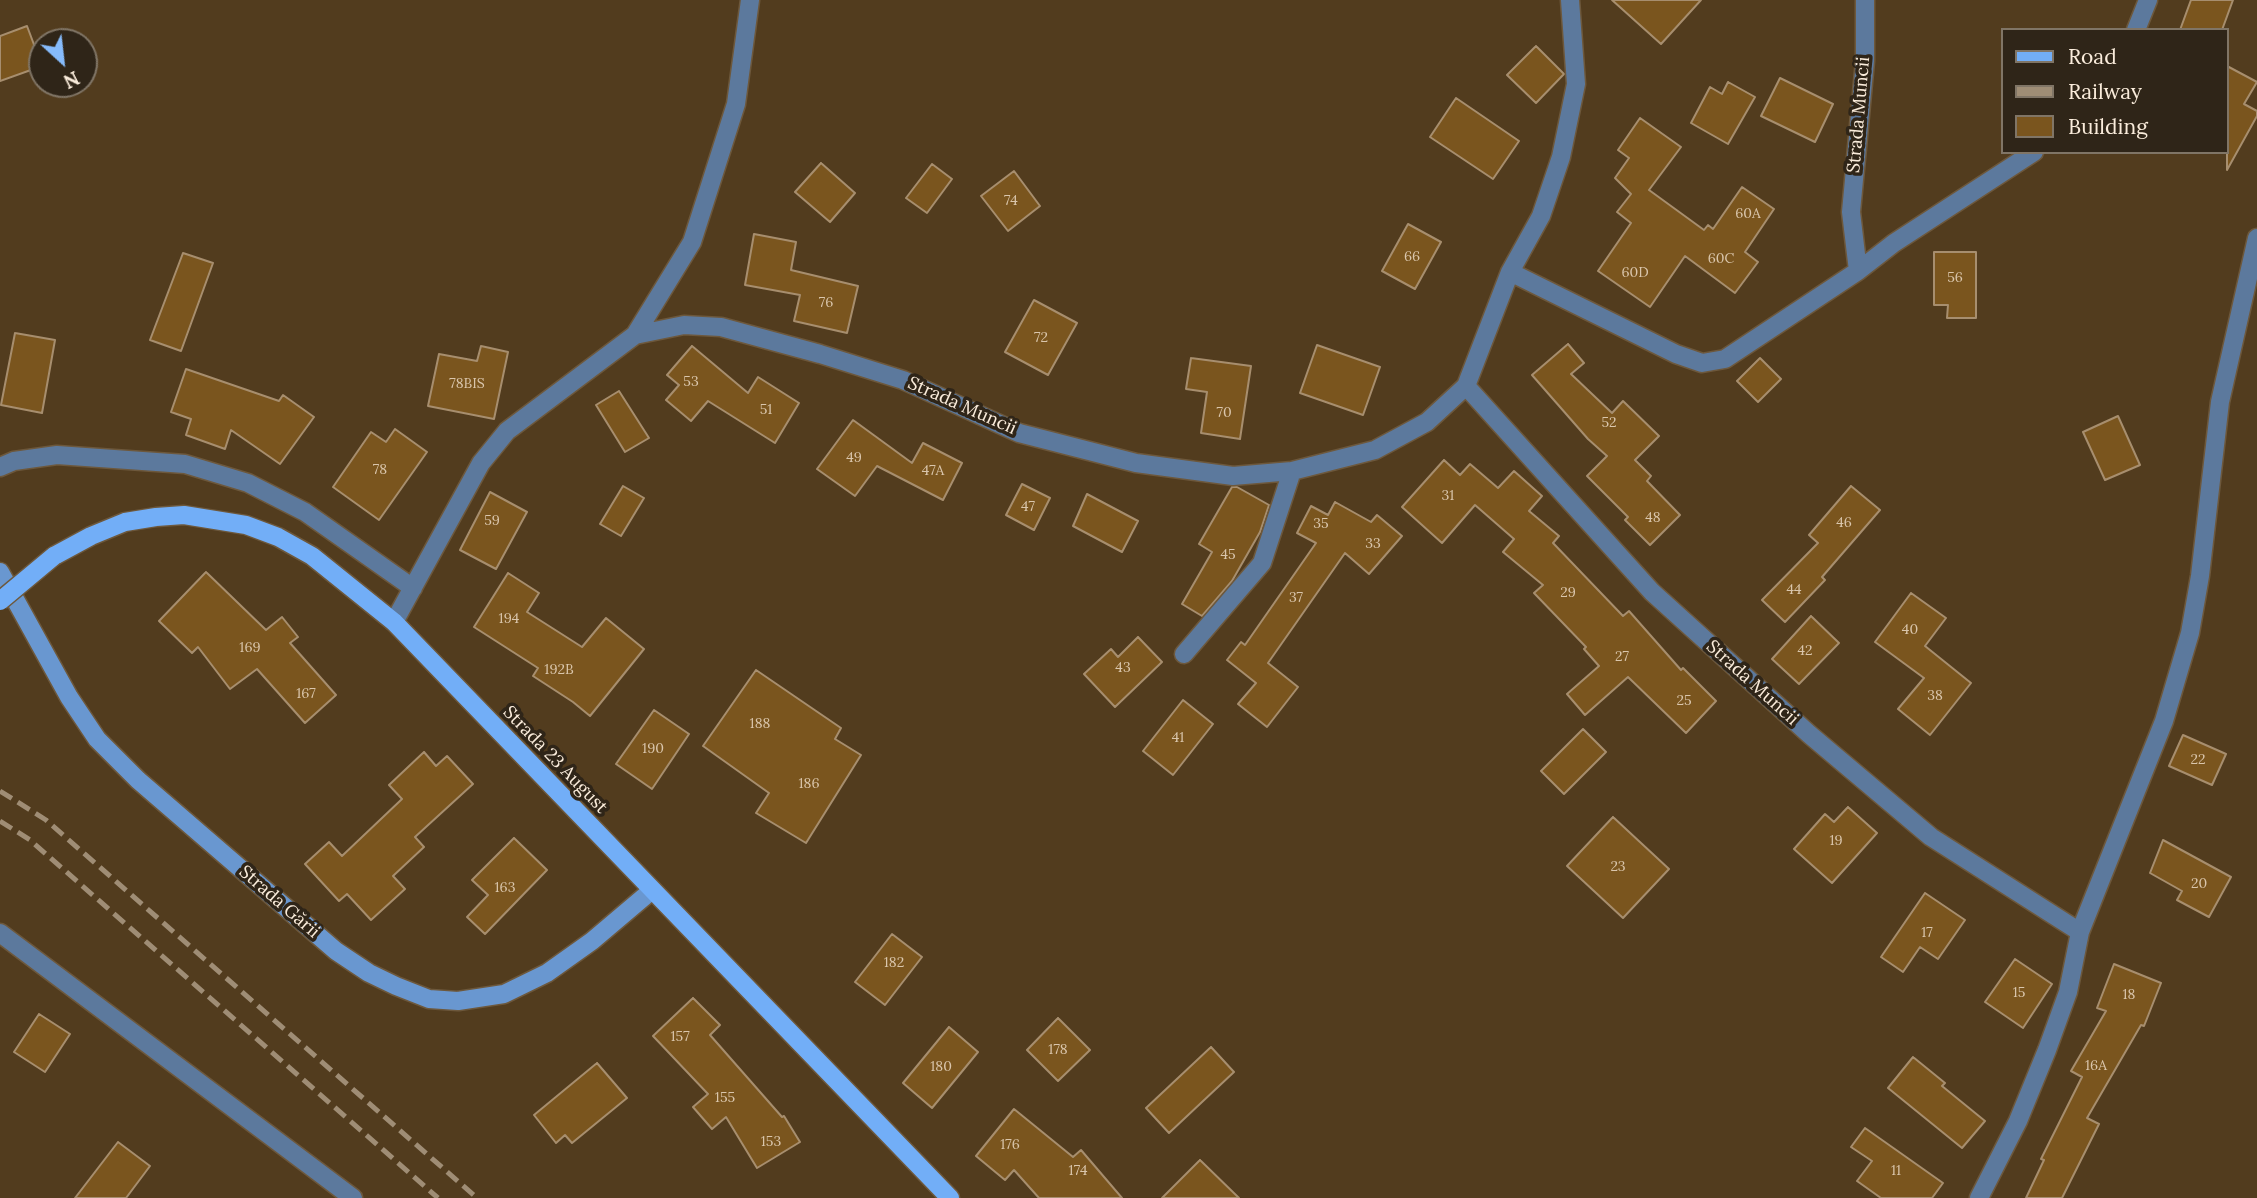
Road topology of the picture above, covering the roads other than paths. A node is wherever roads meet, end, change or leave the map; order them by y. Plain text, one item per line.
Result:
1 (750, 0) edge
2 (1570, 0) edge
3 (1865, 0) edge
4 (2148, 0) edge
5 (2137, 28) edge
6 (2031, 154) edge
7 (2257, 238) edge
8 (1858, 271) junction
9 (1510, 272) junction
10 (635, 335) junction
11 (1466, 386) junction
12 (0, 467) edge
13 (1292, 471) junction
14 (0, 572) edge
15 (413, 588) junction
16 (0, 600) edge
17 (394, 622) junction
18 (1184, 654) dead end
19 (651, 891) junction
20 (2080, 932) junction
21 (0, 933) edge
22 (353, 1198) edge
23 (950, 1198) edge
24 (1979, 1198) edge

1 - 10 street, Strada Muncii
2 - 9 street, Strada Muncii
3 - 8 street, Strada Muncii
4 - 5 street
6 - 8 street
7 - 20 street
8 - 9 street
9 - 11 street, Strada Muncii
10 - 13 street, Strada Muncii
10 - 15 street, Strada Muncii
11 - 13 street, Strada Muncii
11 - 20 street, Strada Muncii
12 - 15 street
13 - 18 street
14 - 19 street, Strada Gării
15 - 17 street, Strada Muncii
16 - 17 main road, Strada 23 August, bridge
17 - 19 main road, Strada 23 August
19 - 23 main road, Strada 23 August
20 - 24 street
21 - 22 street

